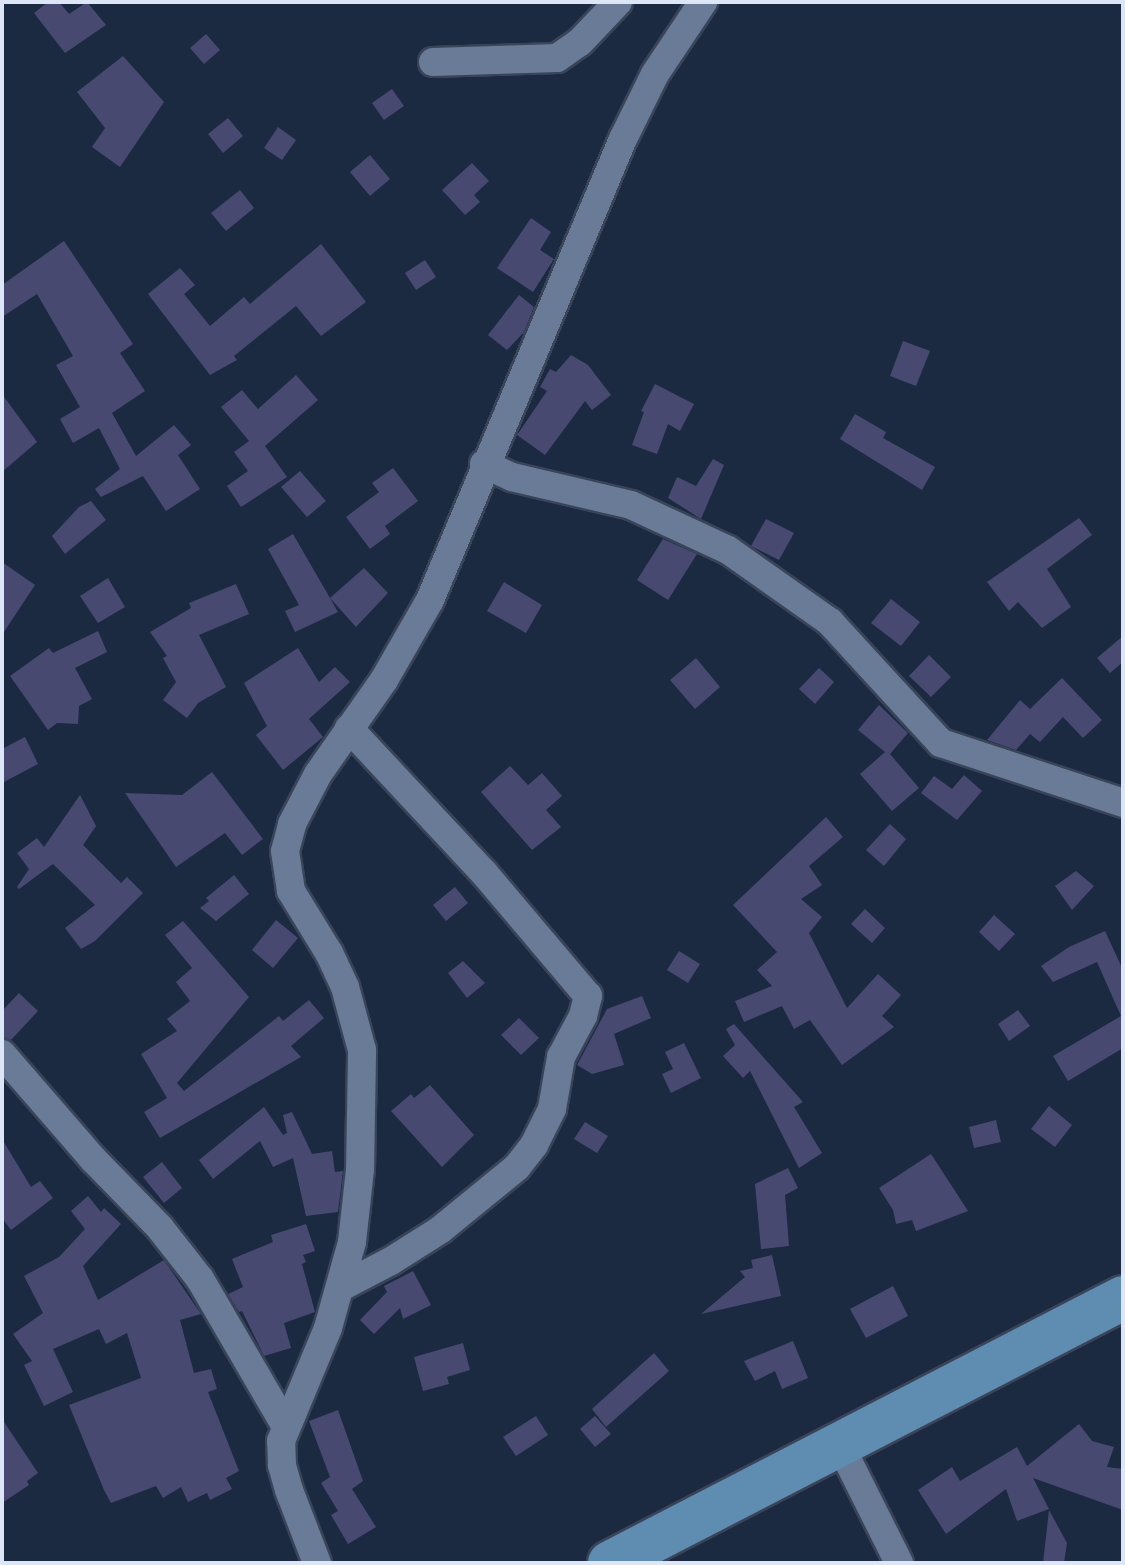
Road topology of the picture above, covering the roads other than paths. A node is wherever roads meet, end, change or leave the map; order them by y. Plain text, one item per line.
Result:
1 (618, 2) edge
2 (703, 2) edge
3 (433, 62) dead end
4 (484, 464) junction
5 (349, 728) junction
6 (1123, 803) edge
7 (2, 1054) edge
8 (341, 1287) junction
9 (1123, 1298) edge
10 (285, 1425) junction
11 (840, 1445) junction
12 (317, 1563) edge
13 (610, 1563) edge
14 (899, 1563) edge

1 - 3 street
2 - 4 street
4 - 5 street
4 - 6 street
5 - 8 street
5 - 8 street
7 - 10 street
8 - 10 street
9 - 11 main road
10 - 12 street
11 - 13 main road
11 - 14 street

